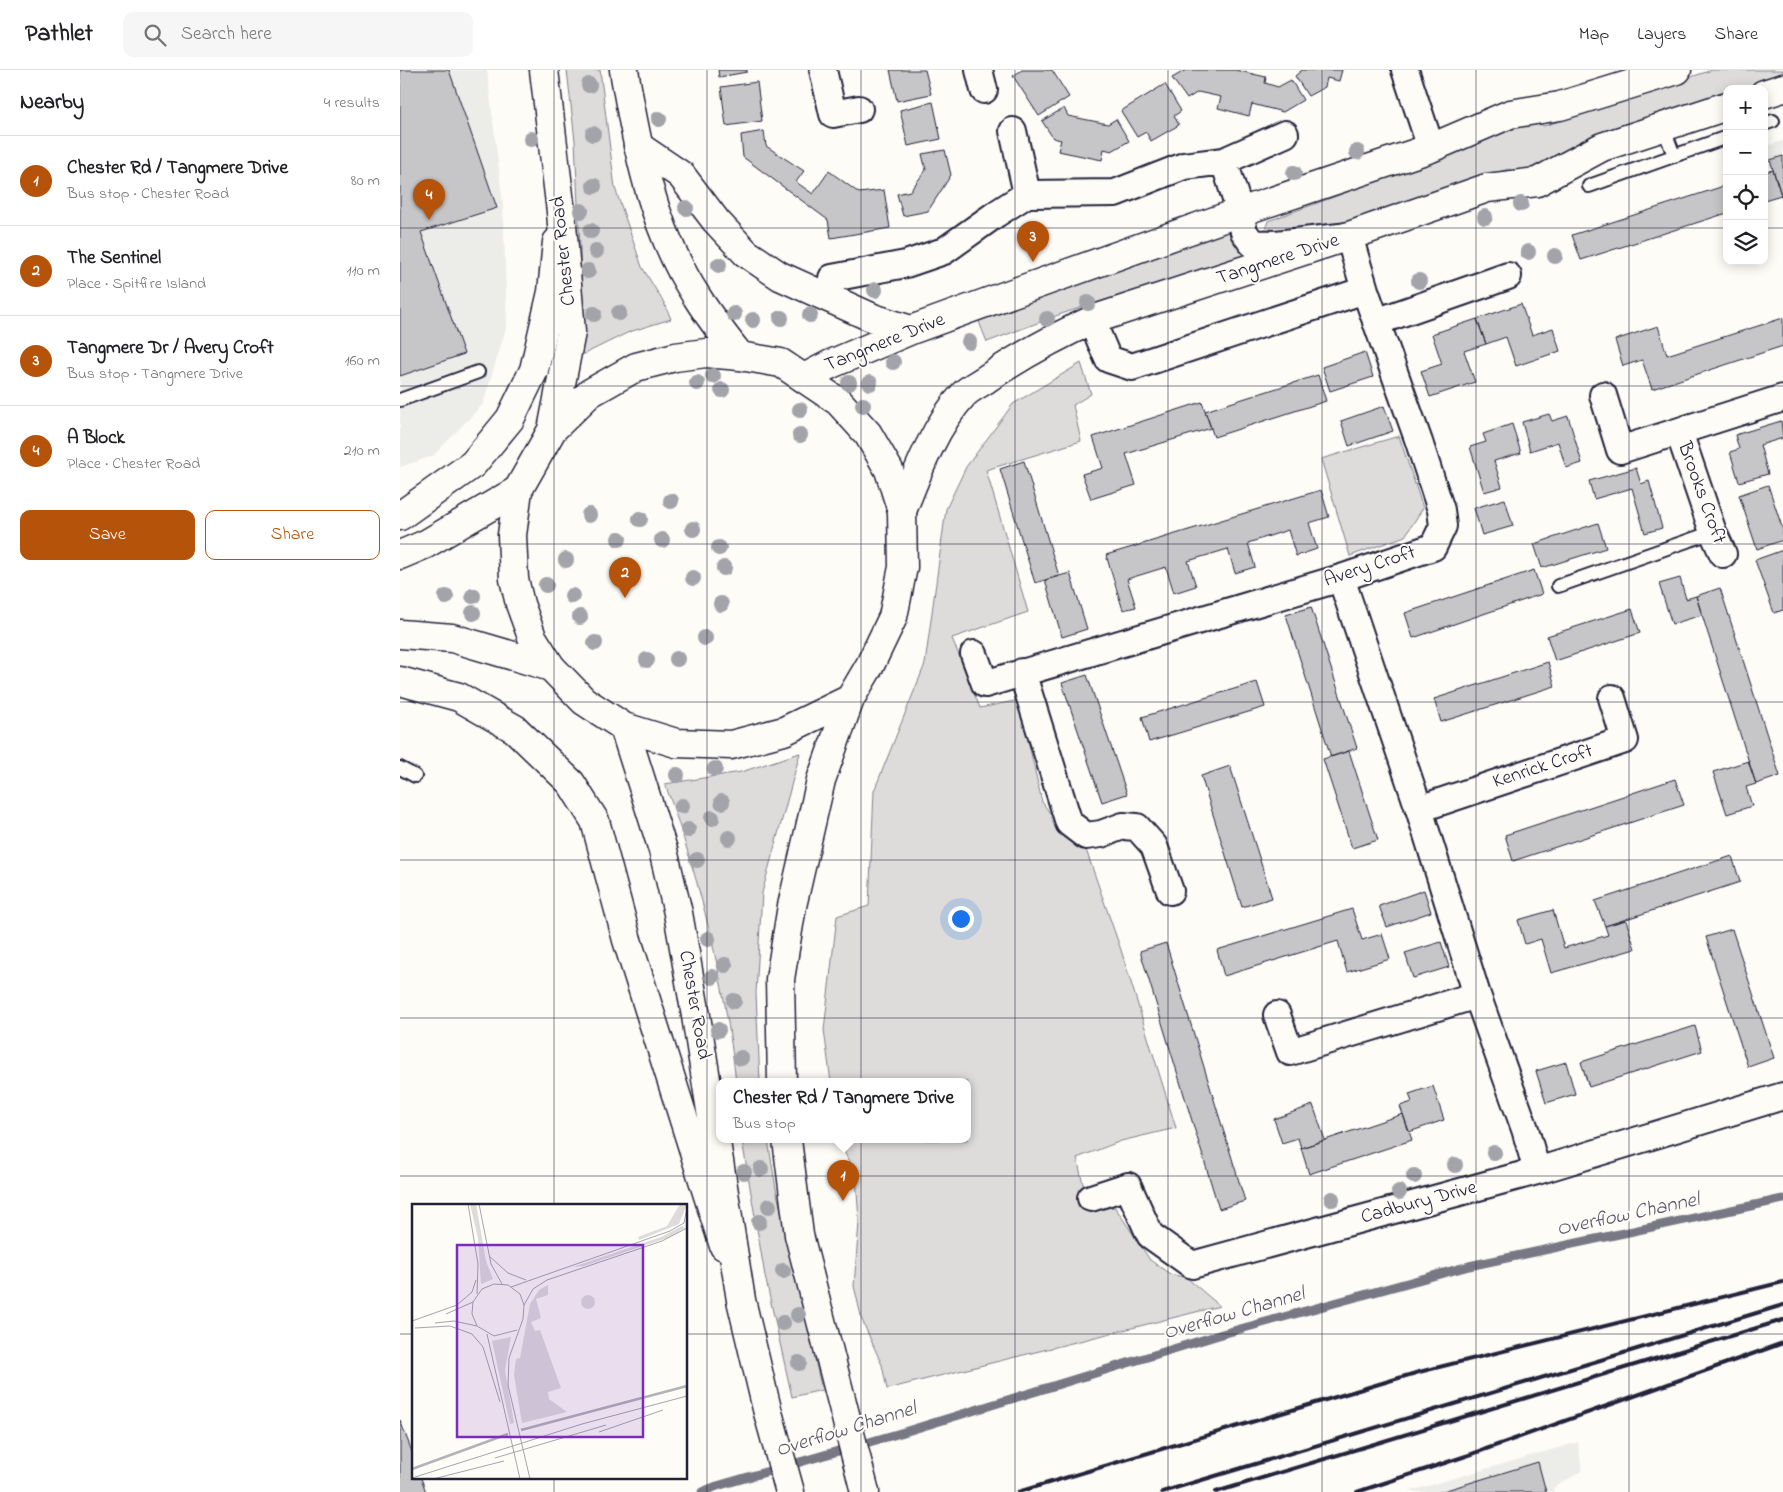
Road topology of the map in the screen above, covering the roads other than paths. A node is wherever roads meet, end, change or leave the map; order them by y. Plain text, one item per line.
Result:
1 (544, 70) edge
2 (624, 70) edge
3 (823, 70) edge
4 (1405, 70) edge
5 (1677, 70) edge
6 (1783, 88) edge
7 (1768, 93) edge
8 (1723, 107) edge
9 (859, 109) dead end
10 (1663, 127) junction
11 (1014, 132) dead end
12 (1284, 134) dead end
13 (1723, 138) edge
14 (638, 146) junction
15 (1431, 148) junction
16 (1674, 155) junction
17 (1224, 162) junction
18 (1588, 186) dead end
19 (1027, 194) junction
20 (561, 212) junction
21 (1240, 212) junction
22 (1349, 236) junction
23 (1508, 276) dead end
24 (832, 278) dead end
25 (1365, 290) junction
26 (1095, 319) junction
27 (1376, 322) junction
28 (911, 330) junction
29 (740, 356) junction
30 (478, 372) dead end
31 (804, 378) junction
32 (1603, 395) dead end
33 (1783, 398) edge
34 (400, 400) edge
35 (552, 430) junction
36 (1679, 432) junction
37 (518, 490) junction
38 (902, 511) junction
39 (400, 516) edge
40 (1718, 543) joint
41 (400, 554) edge
42 (1340, 578) junction
43 (1558, 586) dead end
44 (400, 634) edge
45 (974, 654) dead end
46 (551, 667) junction
47 (1022, 672) junction
48 (400, 681) edge
49 (1612, 698) dead end
50 (850, 699) junction
51 (624, 727) junction
52 (400, 768) edge
53 (415, 776) dead end
54 (1420, 809) junction
55 (1170, 891) dead end
56 (1477, 994) junction
57 (1277, 1015) dead end
58 (782, 1078) edge
59 (1783, 1096) edge
60 (716, 1141) edge
61 (716, 1143) edge
62 (787, 1143) edge
63 (1537, 1171) junction
64 (1090, 1198) dead end
65 (741, 1300) junction
66 (790, 1492) edge
67 (864, 1492) edge

1 - 20 main road, Chester Road
2 - 14 main road
3 - 9 street
4 - 15 street
5 - 15 main road, Tangmere Drive
6 - 7 main road
8 - 10 main road, Tangmere Drive
10 - 16 lane
10 - 22 main road, Tangmere Drive
11 - 19 street
12 - 17 street
13 - 16 lane
14 - 28 main road
14 - 29 main road
15 - 21 main road, Tangmere Drive
16 - 18 lane
17 - 19 street
17 - 21 street
19 - 24 street
20 - 35 main road, Chester Road
20 - 39 main road
21 - 22 street
21 - 28 main road, Tangmere Drive
22 - 25 street, Avery Croft
22 - 26 main road, Tangmere Drive
23 - 27 street
25 - 26 street
25 - 27 street, Avery Croft
26 - 38 main road, Tangmere Drive
27 - 42 street, Avery Croft
28 - 31 main road, Tangmere Drive
29 - 31 main road
29 - 35 main road
30 - 34 lane
31 - 38 main road
32 - 36 street, Brooks Croft
33 - 36 street, Brooks Croft
35 - 37 main road
36 - 40 street, Brooks Croft
37 - 41 main road
37 - 46 main road
38 - 50 main road
40 - 43 lane
42 - 47 street, Avery Croft
42 - 54 street
44 - 46 main road
45 - 47 street, Avery Croft
46 - 51 main road
47 - 55 street
48 - 65 main road
49 - 54 street, Kenrick Croft
50 - 51 main road
50 - 58 main road
51 - 60 main road, Chester Road
52 - 53 lane
54 - 56 street
56 - 57 street
56 - 63 street
59 - 63 street, Cadbury Drive
61 - 65 main road, Chester Road
62 - 67 main road
63 - 64 street, Cadbury Drive
65 - 66 main road, Chester Road

